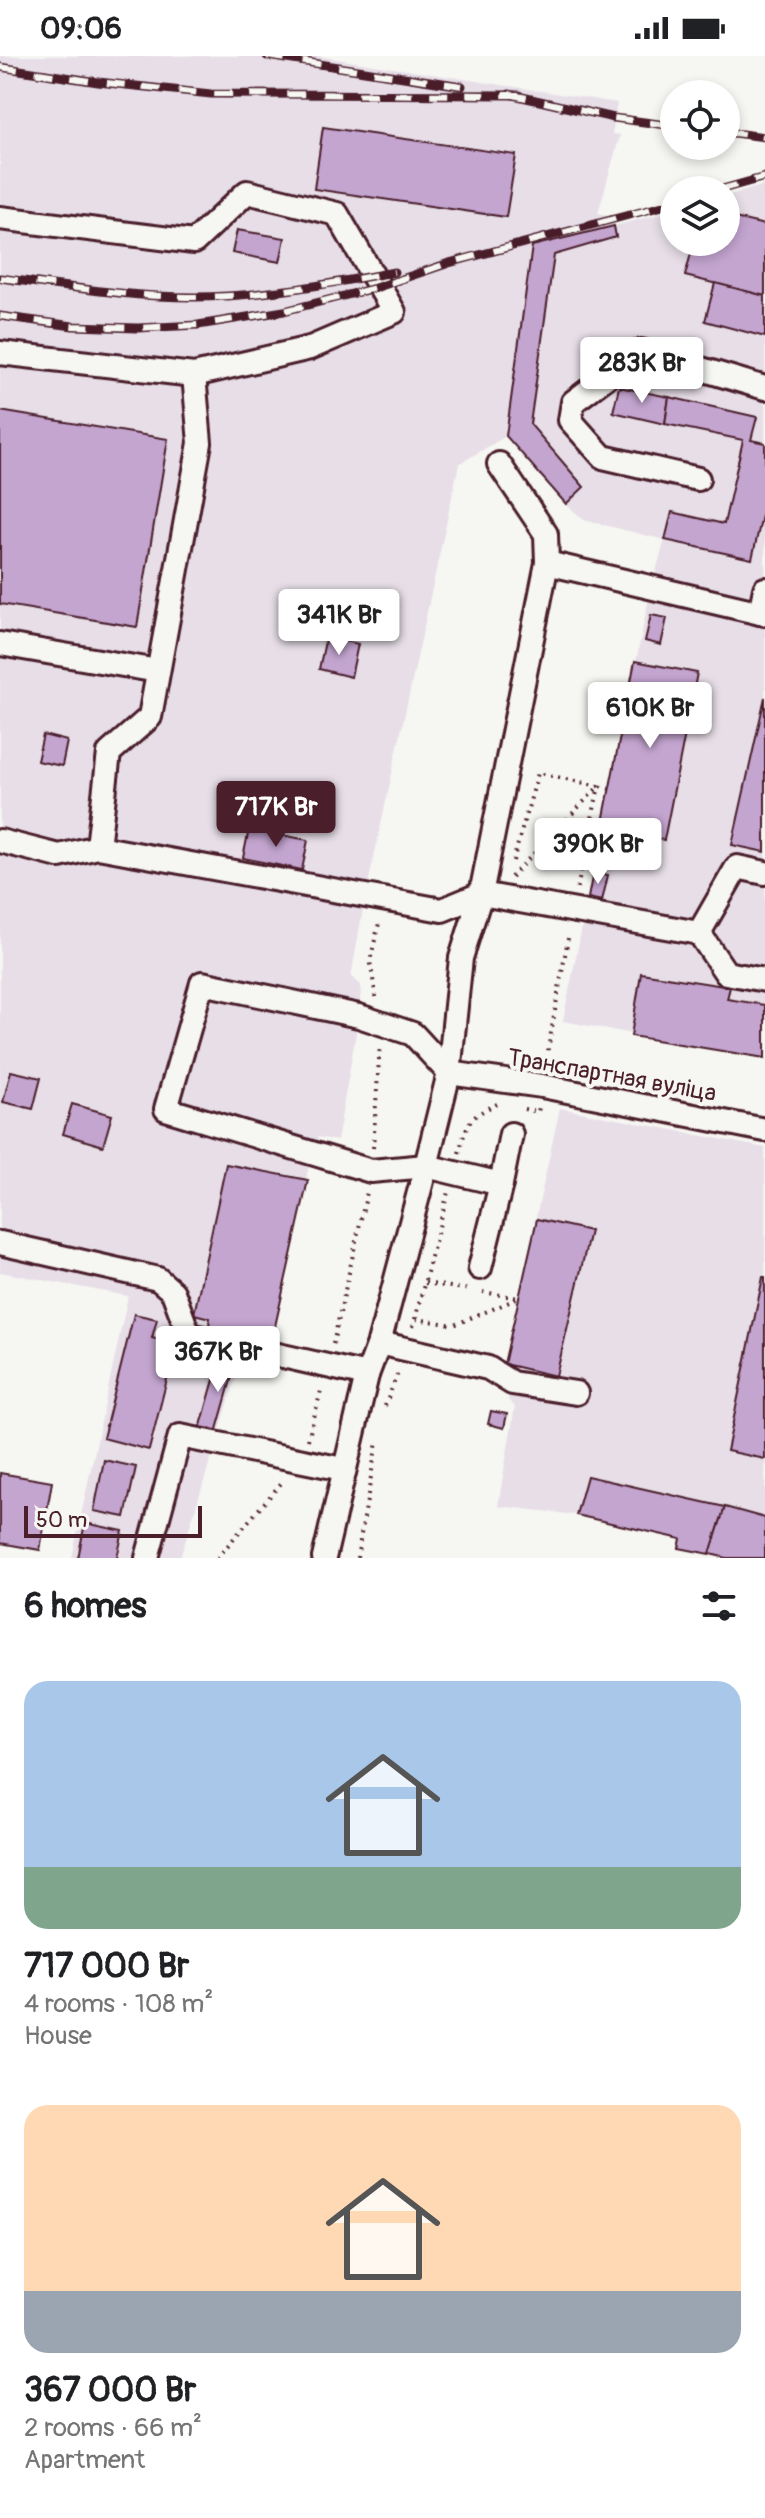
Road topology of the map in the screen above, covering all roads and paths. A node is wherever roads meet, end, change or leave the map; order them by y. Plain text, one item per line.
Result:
1 (0, 218) edge
2 (0, 353) edge
3 (194, 375) junction
4 (765, 388) edge
5 (499, 464) dead end
6 (698, 479) dead end
7 (547, 563) junction
8 (765, 589) edge
9 (763, 613) edge
10 (0, 644) edge
11 (158, 671) junction
12 (599, 786) junction
13 (610, 789) dead end
14 (0, 841) edge
15 (98, 847) junction
16 (765, 873) edge
17 (508, 880) junction
18 (521, 883) dead end
19 (577, 892) dead end
20 (481, 894) junction
21 (384, 901) junction
22 (699, 933) junction
23 (765, 980) edge
24 (381, 1025) junction
25 (449, 1073) junction
26 (765, 1130) edge
27 (511, 1134) dead end
28 (426, 1166) junction
29 (371, 1171) junction
30 (501, 1184) junction
31 (441, 1216) dead end
32 (0, 1243) edge
33 (480, 1268) dead end
34 (425, 1283) junction
35 (416, 1319) junction
36 (379, 1343) junction
37 (406, 1350) junction
38 (329, 1364) junction
39 (367, 1375) junction
40 (576, 1393) dead end
41 (382, 1414) dead end
42 (379, 1430) dead end
43 (303, 1459) junction
44 (343, 1469) junction
45 (147, 1558) edge
46 (217, 1558) edge
47 (324, 1558) edge
48 (357, 1558) edge

1 - 3 street
2 - 3 street
3 - 11 street
4 - 6 street
5 - 7 street
7 - 9 street
7 - 20 street
8 - 9 street
10 - 11 street
11 - 15 street
12 - 13 path
12 - 17 path
12 - 17 path
12 - 19 path
14 - 15 street
15 - 21 street
16 - 22 street
17 - 18 path
20 - 21 street
20 - 22 street
20 - 25 street
21 - 24 path
22 - 23 street
24 - 25 street
24 - 29 path
24 - 29 street
25 - 26 street, Транспартная вуліца
25 - 28 street
27 - 30 street
28 - 29 street
28 - 30 street
28 - 36 street
29 - 38 path
30 - 33 street
31 - 34 path
32 - 38 street
34 - 35 path
34 - 35 path
35 - 37 path
36 - 37 street
36 - 39 street
37 - 40 street
37 - 41 path
38 - 39 street
38 - 43 path
39 - 44 street
42 - 48 path
43 - 44 street
43 - 45 street
43 - 46 path
44 - 47 street

